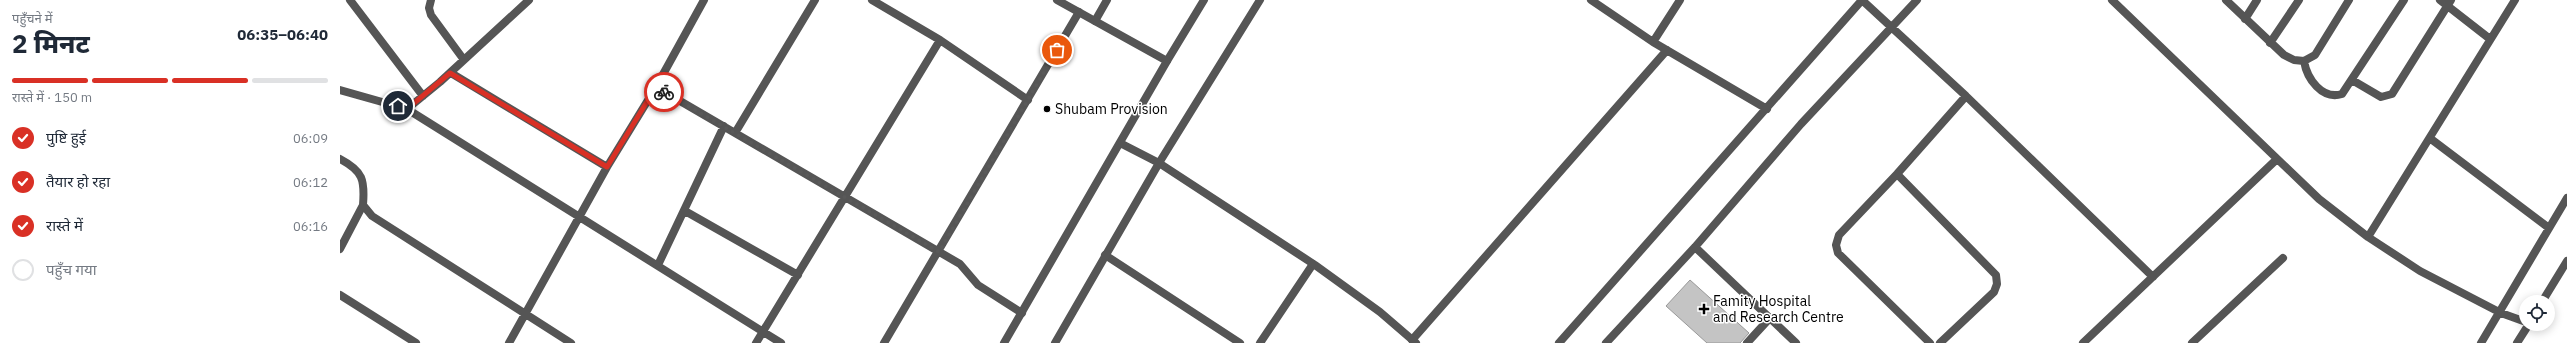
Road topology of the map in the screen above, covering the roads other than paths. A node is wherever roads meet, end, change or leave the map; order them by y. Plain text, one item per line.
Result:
1 (350, 0) edge
2 (431, 0) edge
3 (529, 0) edge
4 (704, 0) edge
5 (815, 0) edge
6 (872, 0) edge
7 (1058, 0) edge
8 (1107, 0) edge
9 (1204, 0) edge
10 (1260, 0) edge
11 (1591, 0) edge
12 (1680, 0) edge
13 (1862, 0) edge
14 (1917, 0) edge
15 (2112, 0) edge
16 (2226, 0) edge
17 (2257, 0) edge
18 (2299, 0) edge
19 (2349, 0) edge
20 (2404, 0) edge
21 (2440, 0) edge
22 (2515, 0) edge
23 (2449, 3) edge
24 (1079, 12) junction
25 (2246, 19) junction
26 (1095, 20) junction
27 (1893, 28) junction
28 (2490, 38) junction
29 (940, 40) junction
30 (1653, 42) junction
31 (2270, 43) junction
32 (1667, 50) junction
33 (464, 60) junction
34 (1167, 61) junction
35 (2304, 62) junction
36 (450, 73) junction
37 (2352, 80) junction
38 (656, 87) junction
39 (340, 90) edge
40 (423, 96) junction
41 (1966, 96) junction
42 (1028, 100) junction
43 (407, 109) junction
44 (1767, 109) junction
45 (724, 126) junction
46 (736, 133) junction
47 (2431, 139) junction
48 (1120, 144) junction
49 (340, 159) edge
50 (2277, 159) junction
51 (1159, 163) junction
52 (607, 167) junction
53 (1897, 174) junction
54 (844, 196) junction
55 (2567, 198) edge
56 (364, 205) junction
57 (684, 211) junction
58 (579, 217) junction
59 (2549, 228) junction
60 (2368, 237) junction
61 (1695, 247) junction
62 (340, 249) edge
63 (939, 252) junction
64 (1106, 255) junction
65 (2283, 258) dead end
66 (2567, 261) edge
67 (1313, 264) junction
68 (658, 265) junction
69 (798, 275) junction
70 (2152, 276) junction
71 (340, 295) edge
72 (2546, 295) edge
73 (1022, 313) junction
74 (2501, 313) junction
75 (525, 316) junction
76 (1769, 319) junction
77 (2519, 319) edge
78 (2525, 331) edge
79 (762, 332) junction
80 (1414, 342) edge
81 (416, 343) edge
82 (510, 343) edge
83 (572, 343) edge
84 (756, 343) edge
85 (781, 343) edge
86 (884, 343) edge
87 (1004, 343) edge
88 (1055, 343) edge
89 (1240, 343) edge
90 (1260, 343) edge
91 (1559, 343) edge
92 (1606, 343) edge
93 (1747, 343) edge
94 (1796, 343) edge
95 (1930, 343) edge
96 (1940, 343) edge
97 (2083, 343) edge
98 (2192, 343) edge
99 (2482, 343) edge
100 (2517, 343) edge

1 - 40 street
2 - 33 street
3 - 33 street
4 - 38 street
5 - 46 street
6 - 29 street
7 - 24 street
8 - 26 street
9 - 34 street
10 - 51 street
11 - 30 street
12 - 30 street
13 - 27 street
13 - 44 street
14 - 27 street
15 - 50 street
16 - 25 street
17 - 25 street
18 - 31 street
19 - 35 street
20 - 37 street
21 - 23 street
22 - 28 street
23 - 28 street
23 - 37 street
24 - 26 street
24 - 42 street
25 - 31 street
26 - 34 street
27 - 41 street
27 - 61 street
28 - 47 street
29 - 42 street
29 - 54 street
30 - 32 street
31 - 35 street
32 - 44 street
32 - 80 street
33 - 36 street
34 - 48 street
35 - 37 street
36 - 40 street
36 - 52 street
38 - 45 street
38 - 52 street
39 - 43 street
40 - 43 street
41 - 53 street
41 - 70 street
42 - 63 street
43 - 58 street
44 - 91 street
45 - 46 street
45 - 57 street
46 - 54 street
47 - 59 street
47 - 60 street
48 - 51 street
48 - 73 street
49 - 56 street
50 - 60 street
50 - 70 street
51 - 64 street
51 - 67 street
52 - 58 street
53 - 95 street
53 - 96 street
54 - 63 street
54 - 69 street
55 - 59 street
56 - 62 street
56 - 75 street
57 - 68 street
57 - 69 street
58 - 68 street
58 - 75 street
59 - 74 street
60 - 74 street
61 - 76 street
61 - 92 street
63 - 73 street
63 - 86 street
64 - 88 street
64 - 89 street
65 - 98 street
66 - 72 street
67 - 80 street
67 - 90 street
68 - 79 street
69 - 79 street
70 - 97 street
71 - 81 street
73 - 87 street
74 - 77 street
74 - 99 street
75 - 82 street
75 - 83 street
76 - 93 street
76 - 94 street
78 - 100 street
79 - 84 street
79 - 85 street

